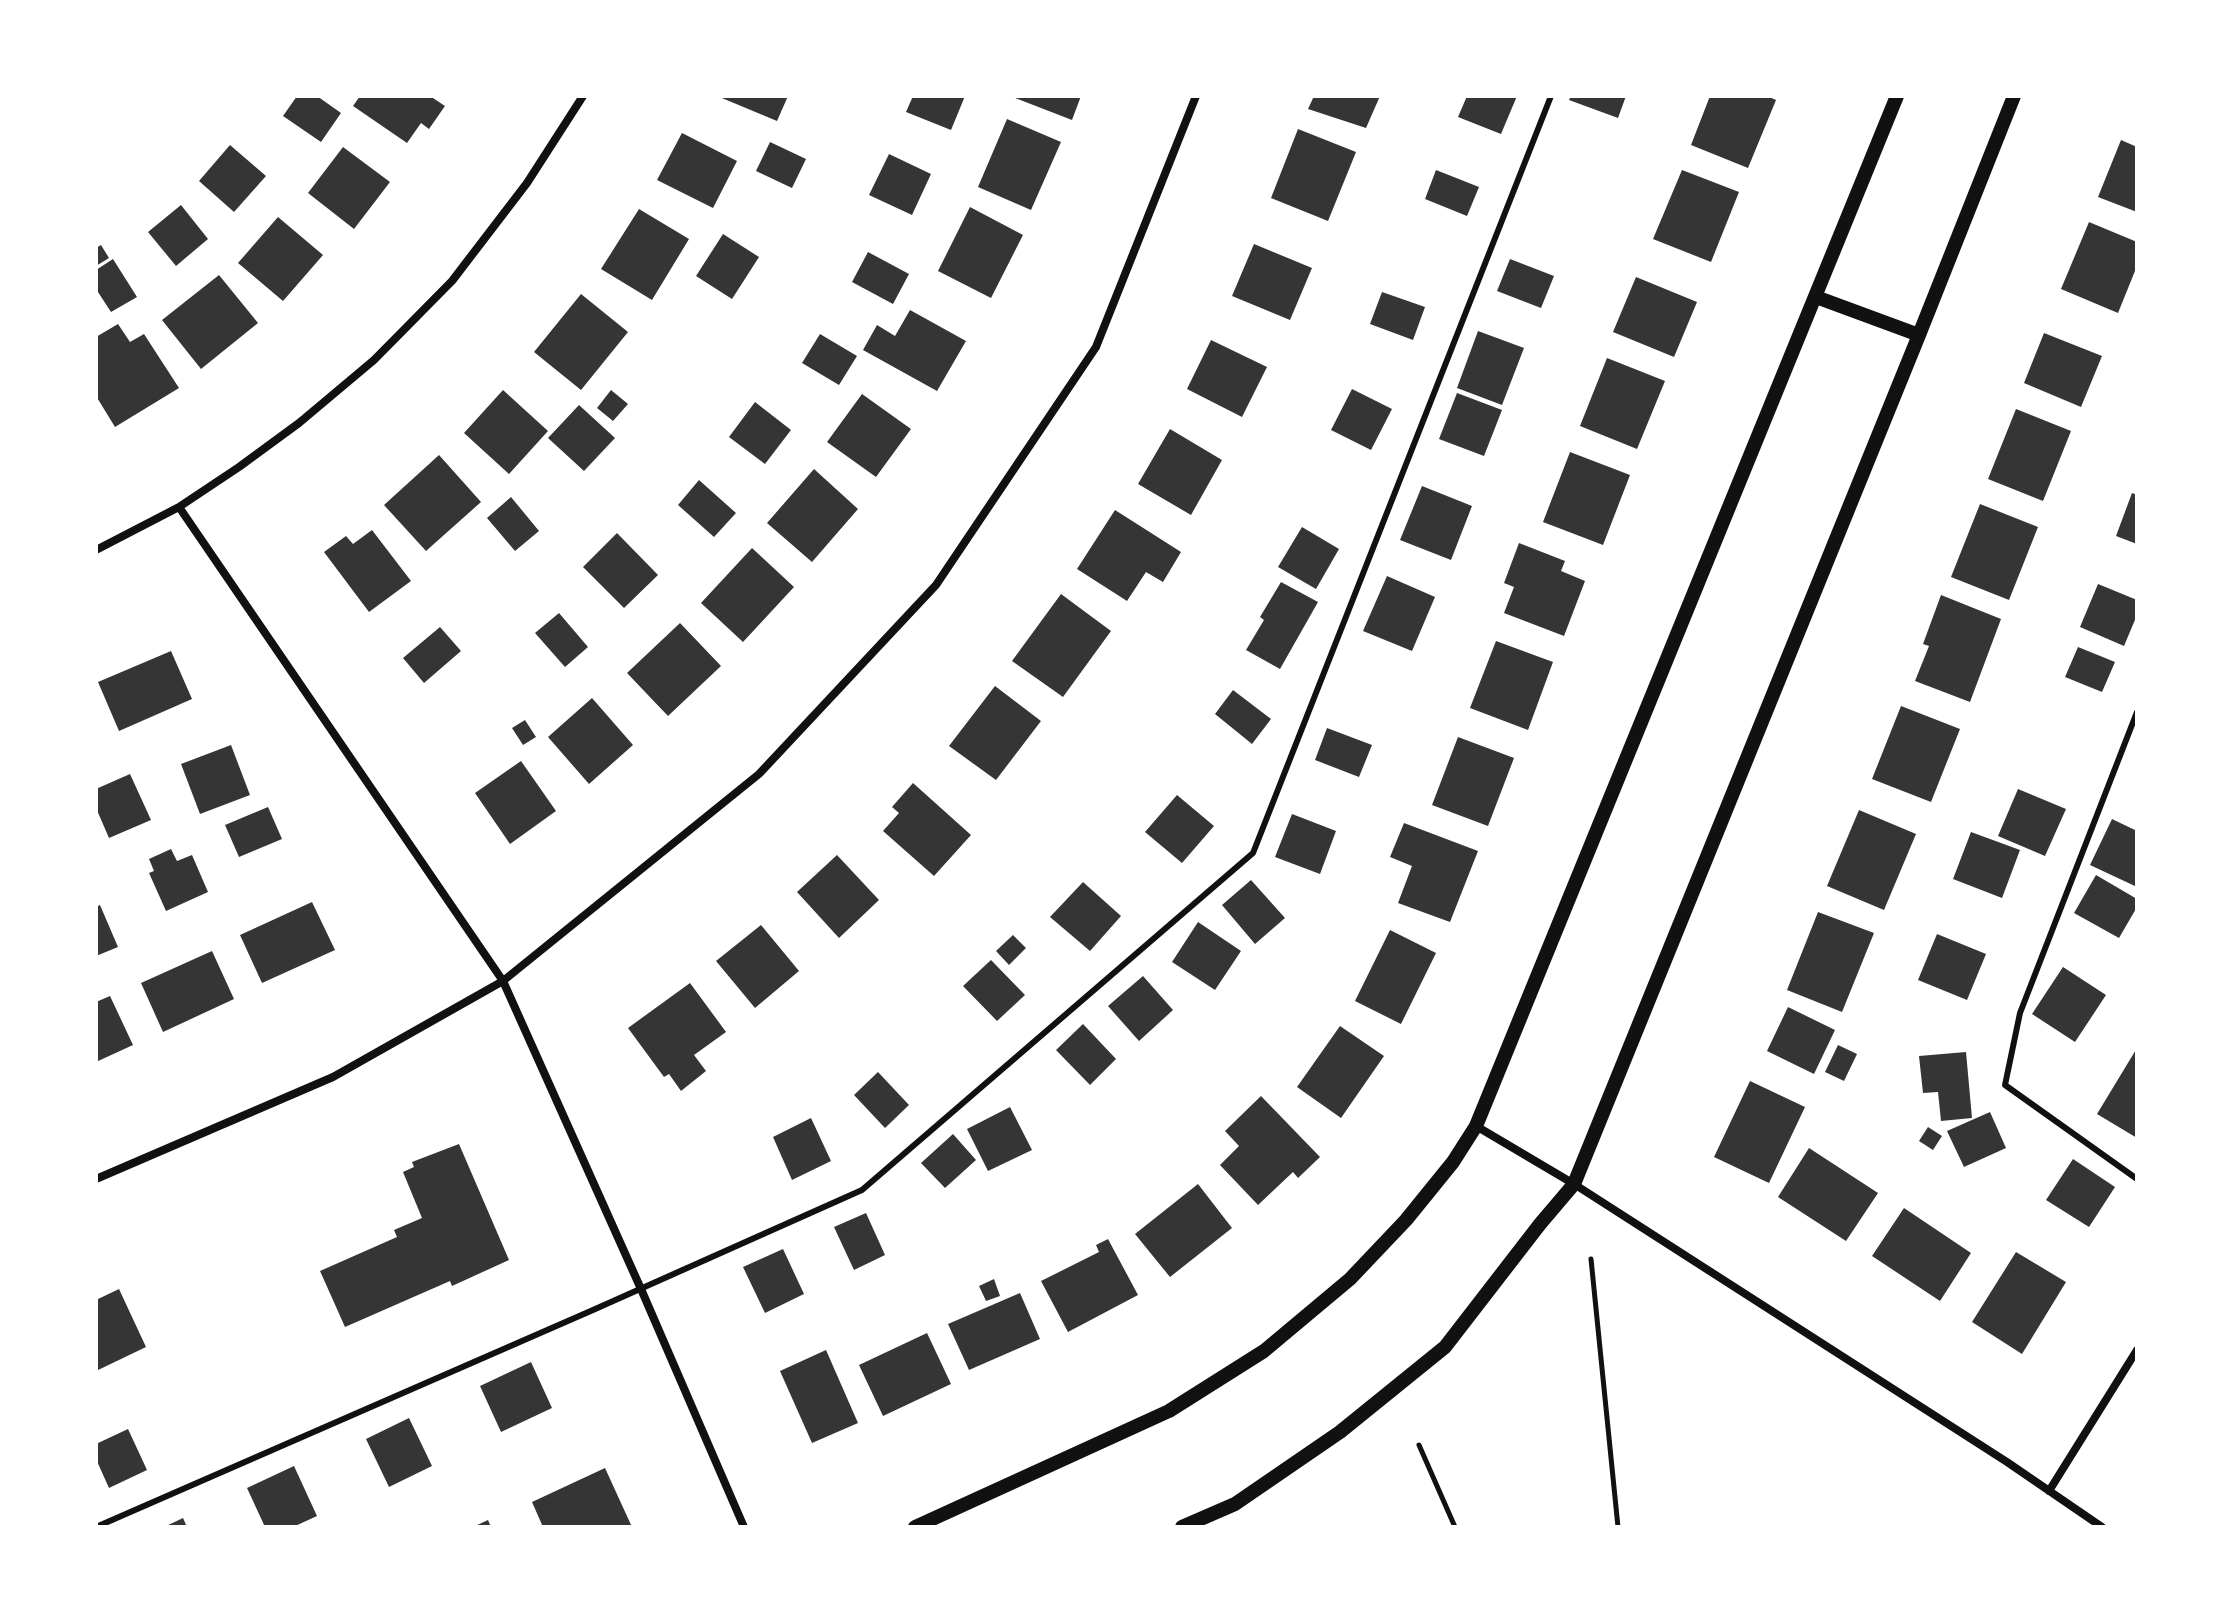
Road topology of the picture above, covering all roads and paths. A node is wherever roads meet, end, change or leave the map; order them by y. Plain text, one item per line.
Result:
1 (583, 96) edge
2 (1196, 96) edge
3 (1551, 96) edge
4 (1897, 96) edge
5 (2014, 96) edge
6 (1816, 297) junction
7 (1919, 335) junction
8 (179, 507) junction
9 (96, 550) edge
10 (2137, 712) edge
11 (503, 981) junction
12 (1476, 1126) junction
13 (96, 1179) edge
14 (2137, 1179) edge
15 (1574, 1184) junction
16 (1591, 1259) dead end
17 (641, 1289) junction
18 (2137, 1350) edge
19 (1419, 1445) dead end
20 (2049, 1491) junction
21 (96, 1527) edge
22 (744, 1527) edge
23 (915, 1527) edge
24 (1182, 1527) edge
25 (1455, 1527) edge
26 (1618, 1527) edge
27 (2102, 1527) edge

1 - 8 street
2 - 11 street
3 - 17 lane
4 - 6 street
5 - 7 street
6 - 7 street
6 - 12 street
7 - 15 street
8 - 9 street
8 - 11 street
10 - 14 lane
11 - 13 street
11 - 17 street
12 - 15 street
12 - 23 street
15 - 20 street
15 - 24 street
16 - 26 path
17 - 21 lane
17 - 22 street
18 - 20 street
19 - 25 path
20 - 27 street

